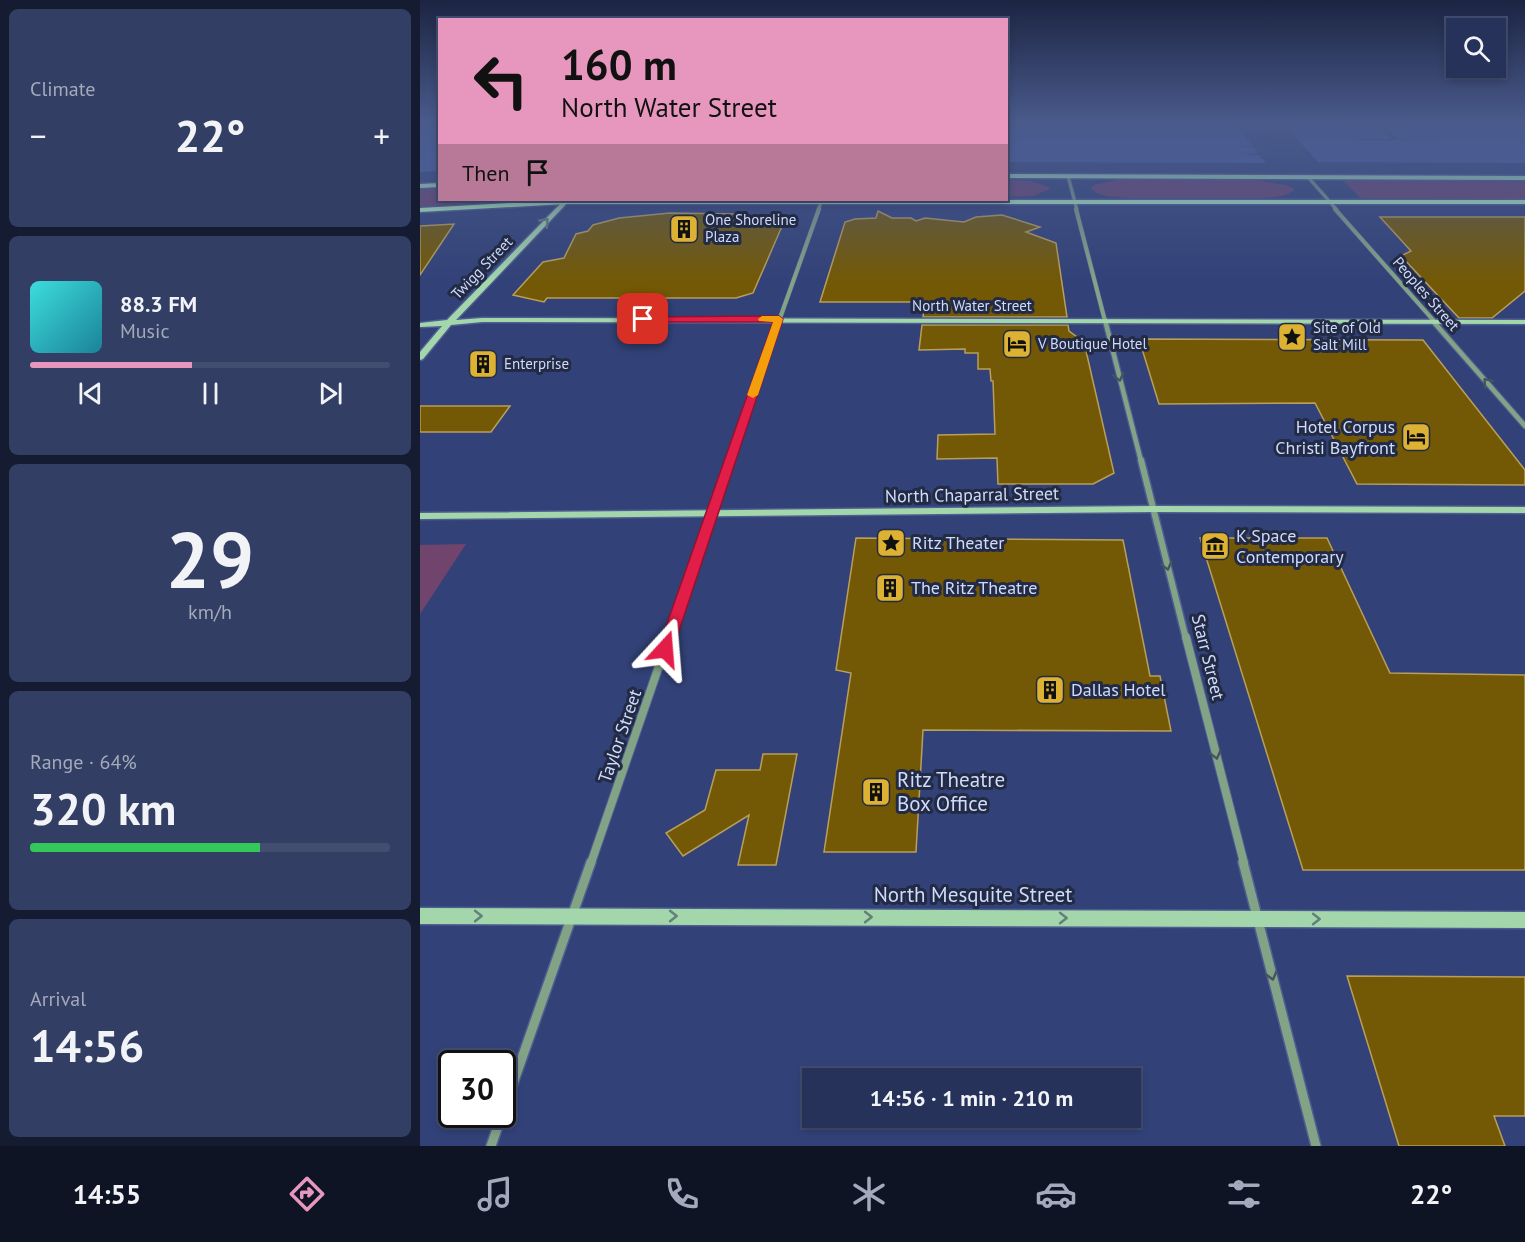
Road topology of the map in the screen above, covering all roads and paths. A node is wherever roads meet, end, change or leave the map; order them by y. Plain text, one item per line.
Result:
1 (1008, 176) edge
2 (1068, 176) junction
3 (1308, 177) junction
4 (1525, 178) edge
5 (438, 185) edge
6 (420, 186) edge
7 (566, 201) edge
8 (822, 201) edge
9 (1008, 201) edge
10 (1074, 201) junction
11 (509, 202) edge
12 (1330, 202) junction
13 (1525, 202) edge
14 (420, 210) edge
15 (779, 319) junction
16 (1105, 320) junction
17 (1434, 321) junction
18 (451, 322) junction
19 (1525, 322) edge
20 (420, 325) edge
21 (420, 357) edge
22 (1525, 426) edge
23 (1153, 509) junction
24 (1525, 510) edge
25 (711, 514) junction
26 (420, 516) edge
27 (420, 916) edge
28 (575, 916) junction
29 (1258, 919) junction
30 (1525, 920) edge
31 (491, 1146) edge
32 (1317, 1146) edge

1 - 2 main road
2 - 3 main road
2 - 10 street, Starr Street
3 - 4 main road
3 - 12 street, Peoples Street
5 - 6 main road
7 - 11 main road
18 -> 7 street, Twigg Street
8 - 15 street, Taylor Street
9 - 10 main road
10 - 12 main road
10 - 16 street, Starr Street
11 - 14 main road
12 - 13 main road
12 - 17 street, Peoples Street
15 - 16 street, North Water Street
15 - 18 street, North Water Street
15 - 25 street, Taylor Street
16 - 17 street, North Water Street
16 -> 23 street, Starr Street
17 - 19 street, North Water Street
22 -> 17 street, Peoples Street
18 - 20 street, North Water Street
18 - 21 street, Twigg Street
23 - 24 street, North Chaparral Street
23 - 25 street, North Chaparral Street
23 -> 29 street, Starr Street
25 - 26 street, North Chaparral Street
25 - 28 street, Taylor Street
27 -> 28 street, North Mesquite Street
28 -> 29 street, North Mesquite Street
28 - 31 street, Taylor Street
29 -> 30 street, North Mesquite Street
29 -> 32 street, Starr Street

